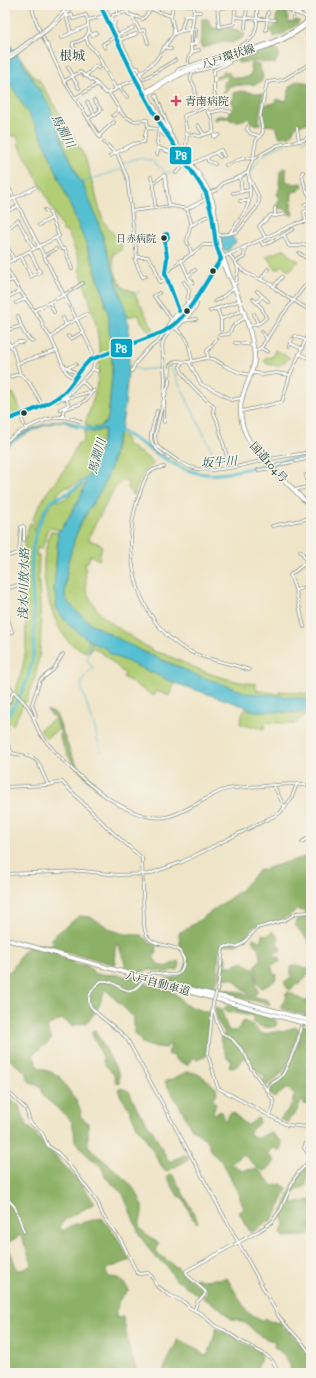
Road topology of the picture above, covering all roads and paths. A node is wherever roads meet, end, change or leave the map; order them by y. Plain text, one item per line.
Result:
1 (32, 5) edge
2 (71, 5) edge
3 (101, 5) edge
4 (118, 5) edge
5 (127, 5) edge
6 (145, 5) edge
7 (156, 5) edge
8 (173, 5) edge
9 (183, 5) edge
10 (194, 5) edge
11 (217, 5) edge
12 (233, 5) edge
13 (247, 5) edge
14 (276, 5) edge
15 (297, 5) edge
16 (279, 6) junction
17 (257, 7) dead end
18 (218, 9) junction
19 (150, 10) junction
20 (235, 10) dead end
21 (292, 10) junction
22 (127, 12) junction
23 (194, 12) junction
24 (201, 12) dead end
25 (268, 12) dead end
26 (65, 13) junction
27 (117, 14) junction
28 (105, 16) junction
29 (132, 16) junction
30 (171, 16) junction
31 (194, 16) junction
32 (235, 17) junction
33 (246, 18) junction
34 (256, 18) junction
35 (293, 18) dead end
36 (311, 18) edge
37 (88, 20) junction
38 (267, 20) junction
39 (275, 20) dead end
40 (311, 21) edge
41 (311, 24) edge
42 (88, 26) junction
43 (111, 26) junction
44 (132, 28) dead end
45 (245, 28) dead end
46 (311, 29) edge
47 (191, 30) junction
48 (266, 30) dead end
49 (89, 31) junction
50 (181, 31) junction
51 (71, 33) junction
52 (96, 33) dead end
53 (136, 34) dead end
54 (174, 34) junction
55 (116, 36) junction
56 (86, 37) junction
57 (61, 38) dead end
58 (120, 40) junction
59 (108, 41) junction
60 (148, 43) dead end
61 (244, 45) junction
62 (110, 46) dead end
63 (191, 46) junction
64 (164, 47) junction
65 (105, 48) dead end
66 (171, 49) dead end
67 (199, 50) dead end
68 (77, 52) dead end
69 (192, 52) junction
70 (311, 53) edge
71 (5, 60) edge
72 (175, 60) dead end
73 (228, 61) junction
74 (103, 65) junction
75 (209, 65) junction
76 (311, 65) edge
77 (188, 66) junction
78 (68, 67) dead end
79 (132, 69) junction
80 (311, 70) edge
81 (140, 74) junction
82 (179, 74) junction
83 (72, 76) junction
84 (85, 76) junction
85 (136, 80) junction
86 (64, 81) junction
87 (98, 84) junction
88 (119, 87) junction
89 (79, 88) dead end
90 (116, 89) junction
91 (109, 93) junction
92 (146, 94) junction
93 (156, 95) dead end
94 (127, 97) dead end
95 (75, 98) junction
96 (94, 100) dead end
97 (87, 102) dead end
98 (205, 108) junction
99 (119, 110) junction
100 (231, 112) dead end
101 (208, 113) junction
102 (95, 114) junction
103 (113, 116) dead end
104 (88, 119) junction
105 (114, 122) dead end
106 (198, 125) dead end
107 (248, 126) dead end
108 (148, 128) junction
109 (297, 128) dead end
110 (159, 129) junction
111 (213, 132) junction
112 (187, 134) junction
113 (168, 135) junction
114 (204, 135) junction
115 (219, 135) dead end
116 (311, 135) edge
117 (259, 136) junction
118 (8, 139) dead end
119 (299, 140) junction
120 (5, 141) edge
121 (104, 142) dead end
122 (159, 148) junction
123 (170, 152) dead end
124 (117, 153) junction
125 (216, 153) junction
126 (157, 154) dead end
127 (110, 156) dead end
128 (224, 156) dead end
129 (183, 157) junction
130 (207, 157) junction
131 (220, 157) dead end
132 (253, 159) junction
133 (216, 164) dead end
134 (191, 165) junction
135 (226, 165) dead end
136 (248, 172) junction
137 (303, 172) dead end
138 (176, 173) dead end
139 (151, 177) dead end
140 (240, 177) junction
141 (249, 178) junction
142 (5, 180) edge
143 (154, 183) junction
144 (36, 187) dead end
145 (250, 190) junction
146 (242, 192) junction
147 (208, 193) junction
148 (233, 193) dead end
149 (14, 198) junction
150 (311, 198) edge
151 (240, 201) dead end
152 (249, 201) junction
153 (5, 203) edge
154 (311, 203) edge
155 (305, 204) dead end
156 (18, 206) junction
157 (169, 206) junction
158 (155, 208) junction
159 (275, 208) dead end
160 (187, 209) junction
161 (311, 209) edge
162 (10, 210) dead end
163 (45, 210) dead end
164 (131, 211) junction
165 (285, 214) dead end
166 (214, 215) junction
167 (275, 216) junction
168 (52, 218) junction
169 (306, 222) junction
170 (311, 222) edge
171 (39, 225) dead end
172 (192, 225) junction
173 (10, 227) dead end
174 (293, 229) dead end
175 (230, 234) junction
176 (284, 234) junction
177 (217, 235) junction
178 (265, 237) junction
179 (56, 238) junction
180 (260, 240) junction
181 (5, 242) edge
182 (311, 243) edge
183 (216, 245) junction
184 (245, 246) junction
185 (39, 247) junction
186 (34, 249) junction
187 (56, 249) dead end
188 (30, 252) junction
189 (299, 253) dead end
190 (192, 254) junction
191 (228, 254) junction
192 (20, 256) junction
193 (44, 256) junction
194 (137, 257) junction
195 (222, 258) junction
196 (14, 260) junction
197 (181, 260) junction
198 (311, 261) edge
199 (236, 263) junction
200 (5, 265) edge
201 (72, 268) dead end
202 (268, 269) dead end
203 (195, 270) dead end
204 (146, 276) dead end
205 (188, 276) junction
206 (282, 277) dead end
207 (311, 278) edge
208 (167, 279) junction
209 (261, 279) junction
210 (14, 280) junction
211 (5, 282) edge
212 (184, 282) dead end
213 (193, 282) dead end
214 (83, 283) dead end
215 (233, 286) junction
216 (274, 286) junction
217 (6, 290) dead end
218 (20, 291) junction
219 (257, 292) dead end
220 (159, 293) dead end
221 (64, 295) junction
222 (10, 296) dead end
223 (262, 296) junction
224 (26, 299) junction
225 (253, 299) dead end
226 (268, 300) dead end
227 (215, 301) dead end
228 (238, 301) junction
229 (293, 301) junction
230 (187, 302) junction
231 (194, 302) junction
232 (257, 302) junction
233 (16, 303) dead end
234 (50, 303) junction
235 (217, 308) junction
236 (35, 310) junction
237 (178, 311) junction
238 (210, 311) dead end
239 (242, 311) junction
240 (311, 311) edge
241 (54, 312) dead end
242 (87, 314) dead end
243 (254, 314) dead end
244 (18, 316) dead end
245 (63, 318) dead end
246 (245, 318) junction
247 (77, 319) junction
248 (196, 319) dead end
249 (221, 319) junction
250 (172, 320) junction
251 (184, 321) junction
252 (176, 323) junction
253 (258, 324) junction
254 (66, 325) junction
255 (21, 326) junction
256 (248, 326) junction
257 (311, 328) edge
258 (176, 329) junction
259 (221, 330) dead end
260 (5, 331) edge
261 (83, 332) junction
262 (262, 332) dead end
263 (68, 336) dead end
264 (295, 336) dead end
265 (5, 338) edge
266 (51, 338) junction
267 (267, 339) junction
268 (292, 339) dead end
269 (306, 340) junction
270 (33, 341) dead end
271 (23, 342) dead end
272 (235, 343) dead end
273 (11, 345) junction
274 (253, 345) junction
275 (261, 348) junction
276 (302, 349) junction
277 (56, 351) junction
278 (254, 351) junction
279 (268, 352) dead end
280 (299, 354) junction
281 (94, 355) dead end
282 (208, 358) junction
283 (311, 359) edge
284 (190, 361) junction
285 (182, 362) junction
286 (18, 363) junction
287 (94, 363) dead end
288 (62, 364) junction
289 (76, 364) dead end
290 (67, 368) junction
291 (93, 369) junction
292 (98, 371) dead end
293 (132, 371) dead end
294 (74, 372) dead end
295 (20, 374) junction
296 (251, 374) junction
297 (290, 374) junction
298 (5, 378) edge
299 (74, 379) junction
300 (82, 380) junction
301 (94, 391) dead end
302 (63, 398) junction
303 (164, 398) junction
304 (242, 398) junction
305 (53, 399) junction
306 (67, 399) junction
307 (42, 404) junction
308 (60, 409) dead end
309 (157, 411) dead end
310 (241, 411) junction
311 (20, 414) junction
312 (63, 417) junction
313 (5, 421) edge
314 (80, 421) dead end
315 (164, 422) dead end
316 (26, 430) junction
317 (5, 442) edge
318 (311, 452) edge
319 (169, 458) dead end
320 (311, 458) edge
321 (265, 461) junction
322 (164, 467) dead end
323 (236, 467) junction
324 (271, 467) junction
325 (258, 470) dead end
326 (306, 475) dead end
327 (310, 487) edge
328 (294, 490) junction
329 (311, 507) edge
330 (311, 518) edge
331 (272, 526) dead end
332 (24, 540) dead end
333 (300, 551) dead end
334 (5, 557) edge
335 (311, 563) edge
336 (307, 564) junction
337 (18, 585) dead end
338 (306, 587) dead end
339 (5, 589) edge
340 (296, 590) junction
341 (5, 609) edge
342 (304, 627) dead end
343 (5, 636) edge
344 (63, 654) dead end
345 (249, 670) dead end
346 (5, 676) edge
347 (13, 692) junction
348 (5, 700) edge
349 (34, 718) junction
350 (5, 739) edge
351 (273, 784) junction
352 (297, 784) junction
353 (48, 786) junction
354 (311, 786) edge
355 (5, 787) edge
356 (285, 808) junction
357 (311, 836) edge
358 (302, 842) dead end
359 (5, 874) edge
360 (142, 875) junction
361 (311, 912) edge
362 (5, 940) edge
363 (212, 1009) junction
364 (311, 1011) edge
365 (309, 1022) edge
366 (5, 1089) edge
367 (268, 1091) junction
368 (270, 1115) junction
369 (311, 1159) edge
370 (5, 1196) edge
371 (24, 1232) dead end
372 (238, 1242) junction
373 (195, 1309) junction
374 (311, 1356) edge
375 (277, 1370) dead end

1 - 86 street
2 - 26 street
3 - 28 highway, 国道104号
3 - 43 highway, 国道104号
4 - 27 street
5 - 22 street
6 - 19 street
7 - 19 street
8 - 30 street
9 - 10 street
10 - 23 street
11 - 18 street
12 - 18 street
13 - 33 street
14 - 16 street
15 - 16 street
16 - 21 street
17 - 34 street
18 - 32 street
19 - 29 street
19 - 30 street
20 - 32 street
21 - 35 street
21 - 41 street, bridge
22 - 27 street
22 - 29 street
23 - 24 street
23 - 31 street
25 - 38 street
26 - 37 street
26 - 51 street
26 - 71 street, bridge
27 - 43 street
28 - 37 street
28 - 43 highway, 国道104号
29 - 60 street
30 - 54 street
31 - 47 street
31 - 50 street
32 - 33 street
33 - 34 street
33 - 45 street
34 - 38 street
34 - 61 street
36 - 75 main road, 八戸環状線
37 - 42 street
38 - 39 street
38 - 48 street
40 - 75 main road, 八戸環状線
42 - 49 street
42 - 51 street
43 - 55 highway, 国道104号
44 - 55 street
46 - 70 street
47 - 50 street
47 - 63 street
47 - 63 street
49 - 52 street
49 - 56 street
50 - 54 street
51 - 57 street
53 - 58 street
54 - 64 street
55 - 58 highway, 国道104号
55 - 59 street
55 - 79 highway, 国道104号
56 - 68 street
56 - 74 street
58 - 79 highway, 国道104号
59 - 62 street
59 - 65 street
61 - 73 street, bridge
61 - 77 street
63 - 69 street
64 - 66 street
64 - 81 street
67 - 69 street
69 - 77 street
72 - 81 street
73 - 75 street
73 - 98 street
74 - 84 street
74 - 90 street
75 - 82 main road, 八戸環状線
75 - 98 street
76 - 80 street
76 - 117 street
77 - 82 street
78 - 83 street
79 - 81 street
79 - 85 highway, 国道104号
79 - 92 highway, 国道104号
82 - 92 main road, 八戸環状線
83 - 84 street
83 - 86 street
83 - 89 street
84 - 87 street
85 - 88 street
85 - 92 highway, 国道104号
86 - 95 street
87 - 91 street
87 - 95 street
88 - 90 street
88 - 94 street
90 - 91 street
91 - 99 street
92 - 113 highway, 国道104号
93 - 113 street
95 - 104 street
96 - 102 street
97 - 102 street
98 - 101 street
98 - 112 street
99 - 103 street
99 - 108 street
100 - 101 street
101 - 111 street
102 - 104 street
104 - 105 street
106 - 114 street
107 - 117 street
108 - 110 street
108 - 124 street
109 - 119 street
110 - 113 street
110 - 122 street
111 - 114 street
111 - 115 street
112 - 114 street
112 - 129 street
113 - 129 highway, 国道104号
116 - 119 street
117 - 132 street
118 - 120 street
119 - 132 street
121 - 124 street
122 - 123 street
122 - 126 street
124 - 127 street
124 - 164 street
125 - 128 street
125 - 130 street
125 - 131 street
129 - 134 highway, 国道104号
129 - 138 street
129 - 147 highway, 国道104号
130 - 133 street
130 - 134 street
132 - 135 street
132 - 136 street
134 - 147 highway, 国道104号
136 - 140 street
136 - 141 street
137 - 150 street
139 - 143 street
140 - 146 street
140 - 147 street
141 - 145 street
141 - 175 street
142 - 149 street
143 - 157 street
143 - 158 street
144 - 149 street
145 - 146 street
145 - 152 street
146 - 148 street
147 - 160 street
147 - 166 highway, 国道104号
149 - 153 street
149 - 156 street
151 - 152 street
152 - 175 street
154 - 155 street
156 - 162 street
156 - 185 street
157 - 158 street
157 - 160 street
158 - 164 street
159 - 167 street
160 - 172 street
161 - 169 street
163 - 168 street
164 - 194 street
165 - 167 street
166 - 172 street
166 - 177 highway, 国道104号
166 - 183 highway, 国道104号
167 - 178 street
168 - 171 street
168 - 179 street
169 - 170 street
169 - 178 street
172 - 190 street
173 - 186 street
174 - 176 street
175 - 177 street
176 - 180 street
176 - 182 street
177 - 195 highway, 国道104号
178 - 180 street
179 - 185 street
179 - 201 street
180 - 184 street
181 - 196 street
183 - 190 street
183 - 195 highway, 国道104号
184 - 191 street
184 - 199 street
185 - 186 street
185 - 193 street
186 - 188 street
187 - 193 street
188 - 192 street
188 - 192 street
189 - 198 street
190 - 197 street
191 - 195 street
191 - 199 street
192 - 196 street
193 - 221 street
194 - 204 street
194 - 208 street
195 - 215 highway, 国道104号
195 - 231 main road
196 - 200 street
197 - 205 street
197 - 208 street
199 - 209 street
199 - 215 street
200 - 210 street
202 - 209 street
203 - 205 street
205 - 213 street
206 - 216 street
207 - 229 street
208 - 237 street
209 - 216 street
210 - 211 street
210 - 218 street
211 - 217 street
212 - 230 street
214 - 221 street
215 - 227 street
215 - 228 highway, 国道104号
215 - 246 highway, 国道104号
216 - 229 street
218 - 222 street
218 - 224 street
219 - 223 street
220 - 250 street
221 - 234 street
221 - 247 street
223 - 226 street
223 - 232 street
224 - 233 street
224 - 236 street
225 - 232 street
228 - 235 street
228 - 239 highway, 国道104号
229 - 240 street
229 - 267 street
230 - 231 street
230 - 237 street
231 - 251 street
231 - 252 main road
232 - 253 street
234 - 236 street
234 - 241 street
235 - 238 street
235 - 249 street
236 - 266 street
237 - 250 street
237 - 252 street
239 - 246 highway, 国道104号
239 - 249 street
242 - 247 street
243 - 253 street
244 - 255 street
245 - 254 street
246 - 256 highway, 国道104号
246 - 282 street
247 - 254 street
247 - 261 street
248 - 251 street
249 - 259 street
250 - 293 street
251 - 258 street
252 - 258 street
252 - 299 main road, bridge
252 - 303 street
253 - 256 street
254 - 266 street
255 - 260 street
255 - 270 street
256 - 274 highway, 国道104号
257 - 269 street
258 - 284 street
261 - 263 street
261 - 281 street
262 - 267 street
264 - 269 street
265 - 273 street
266 - 277 street
267 - 275 street
268 - 276 street
269 - 276 street
271 - 273 street
272 - 274 street
273 - 286 street
274 - 278 highway, 国道104号
275 - 278 street
275 - 279 street
276 - 280 street
277 - 286 street
277 - 288 street
278 - 296 highway, 国道104号
280 - 283 street
280 - 297 street
282 - 284 street
282 - 296 street
284 - 285 street
284 - 304 street
285 - 303 street
285 - 323 street
286 - 295 street
287 - 291 street
288 - 290 street
288 - 299 street
289 - 290 street
290 - 294 street
291 - 292 street
291 - 300 street
295 - 298 street
295 - 307 street
296 - 297 street
296 - 304 highway, 国道104号
297 - 310 street
299 - 305 main road
300 - 302 street
300 - 306 street
301 - 312 street
302 - 305 street
302 - 306 street
303 - 315 street
303 - 323 street
304 - 310 highway, 国道104号
305 - 307 main road
306 - 308 street
307 - 311 main road
309 - 319 street
310 - 321 highway, 国道104号
311 - 313 main road
311 - 316 street
312 - 314 street
312 - 316 street
316 - 317 street
318 - 321 street
320 - 324 street
321 - 323 street
321 - 324 highway, 国道104号
322 - 345 street
324 - 325 street
324 - 328 highway, 国道104号
326 - 327 street
327 - 328 street
328 - 329 highway, 国道104号
330 - 331 street
332 - 334 street
333 - 336 street
335 - 336 street
336 - 340 street
337 - 339 street
338 - 340 street
340 - 342 street
341 - 343 street
344 - 349 street
346 - 347 street
347 - 348 street
347 - 349 street
349 - 351 street
350 - 353 street
351 - 352 street
351 - 356 street
352 - 354 street
352 - 356 street
353 - 355 street
353 - 360 street
356 - 360 street
357 - 358 street
359 - 360 street
360 - 372 street, bridge
361 - 363 street, bridge
362 - 365 highway, 八戸自動車道, bridge
363 - 367 street
363 - 368 street
364 - 367 street
366 - 373 street
367 - 368 street
368 - 369 street
369 - 372 street
370 - 371 street
372 - 373 street
372 - 374 street
373 - 375 street

